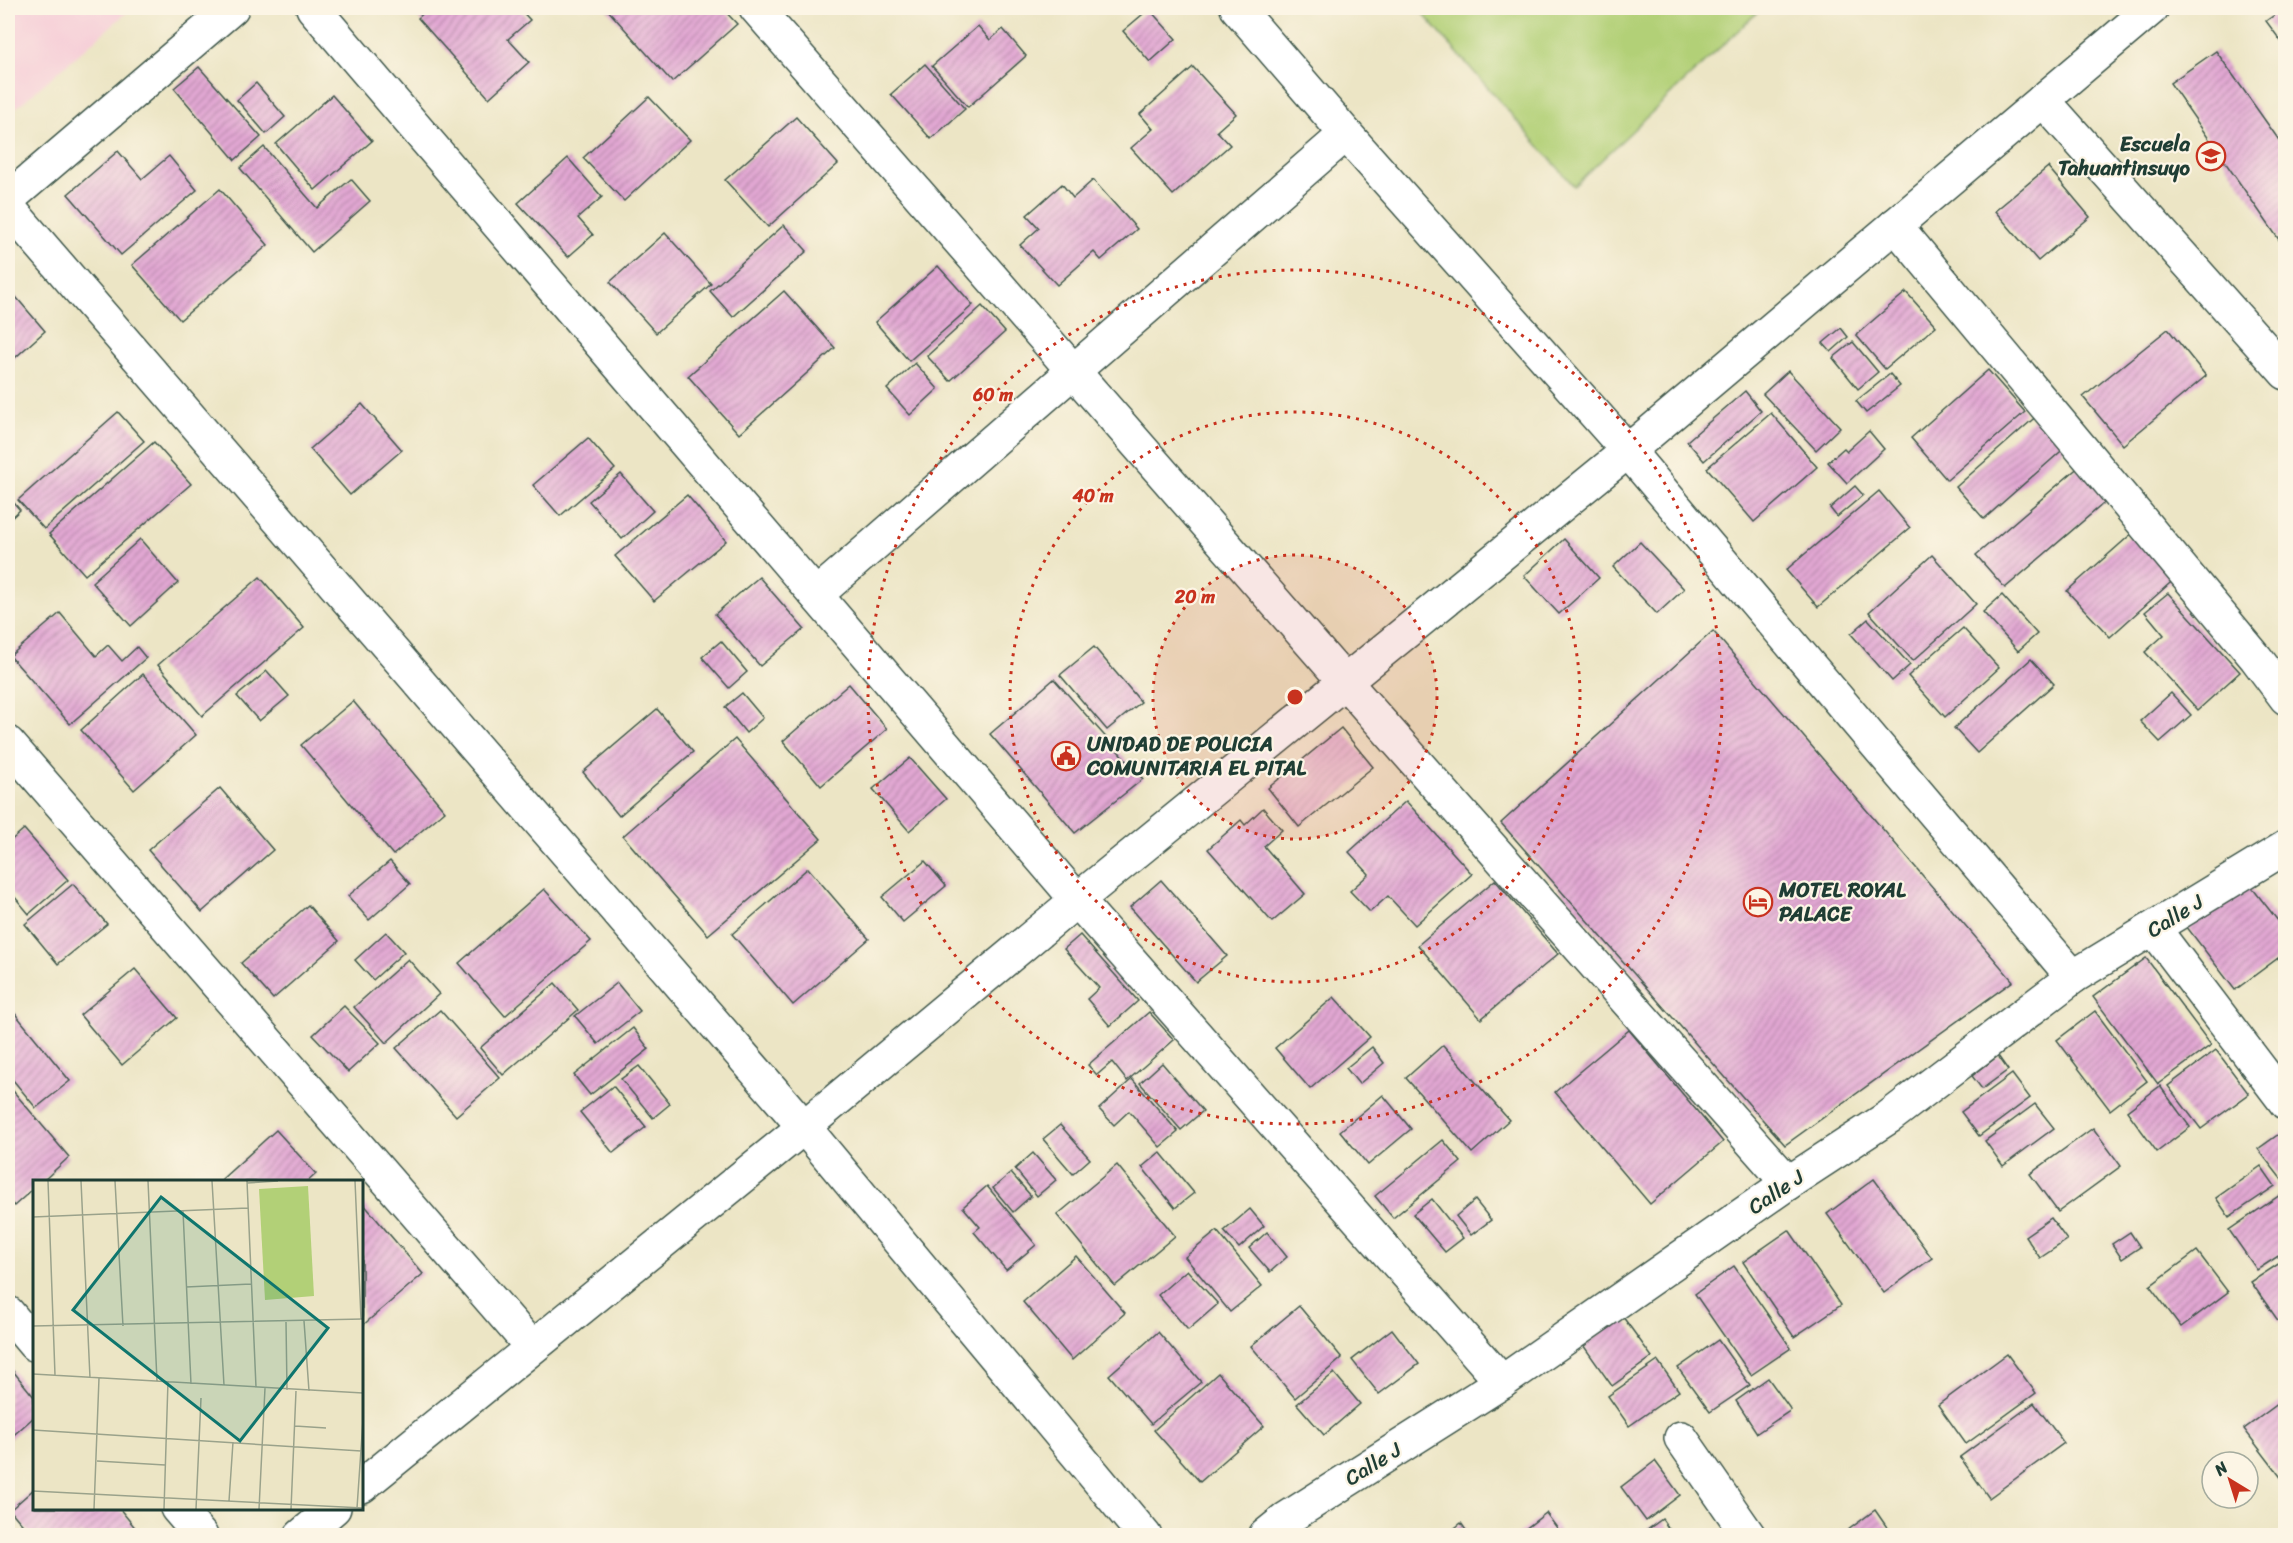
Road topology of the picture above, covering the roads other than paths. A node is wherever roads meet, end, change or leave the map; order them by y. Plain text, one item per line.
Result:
1 (232, 8) edge
2 (313, 8) edge
3 (756, 8) edge
4 (1237, 8) edge
5 (2152, 8) edge
6 (2043, 100) junction
7 (1346, 134) junction
8 (8, 199) edge
9 (8, 207) edge
10 (1895, 225) junction
11 (1072, 371) junction
12 (2286, 373) edge
13 (1628, 451) junction
14 (816, 595) junction
15 (1345, 682) junction
16 (2286, 698) edge
17 (8, 743) edge
18 (2286, 847) edge
19 (1077, 900) junction
20 (2154, 929) junction
21 (2073, 977) junction
22 (2286, 1103) edge
23 (804, 1127) junction
24 (1788, 1183) junction
25 (8, 1313) edge
26 (33, 1343) edge
27 (531, 1346) junction
28 (1502, 1383) junction
29 (1681, 1438) dead end
30 (363, 1485) edge
31 (178, 1510) edge
32 (333, 1510) edge
33 (1283, 1530) edge
34 (201, 1536) edge
35 (301, 1536) edge
36 (1144, 1536) edge
37 (1749, 1536) edge

1 - 8 street
2 - 14 street
3 - 11 street
4 - 7 street
5 - 6 street
6 - 10 street
6 - 12 street
7 - 11 street
7 - 13 street
9 - 23 street
10 - 13 street
10 - 16 street
11 - 14 street
11 - 15 street
13 - 15 street
13 - 21 street
14 - 19 street
15 - 19 street
15 - 24 street
17 - 27 street
18 - 20 street, Calle J
19 - 23 street
19 - 28 street
20 - 21 street, Calle J
20 - 22 street
21 - 24 street, Calle J
23 - 27 street
23 - 36 street
24 - 28 street, Calle J
25 - 26 street
27 - 30 street
28 - 33 street, Calle J
29 - 37 street
31 - 34 street
32 - 35 street

